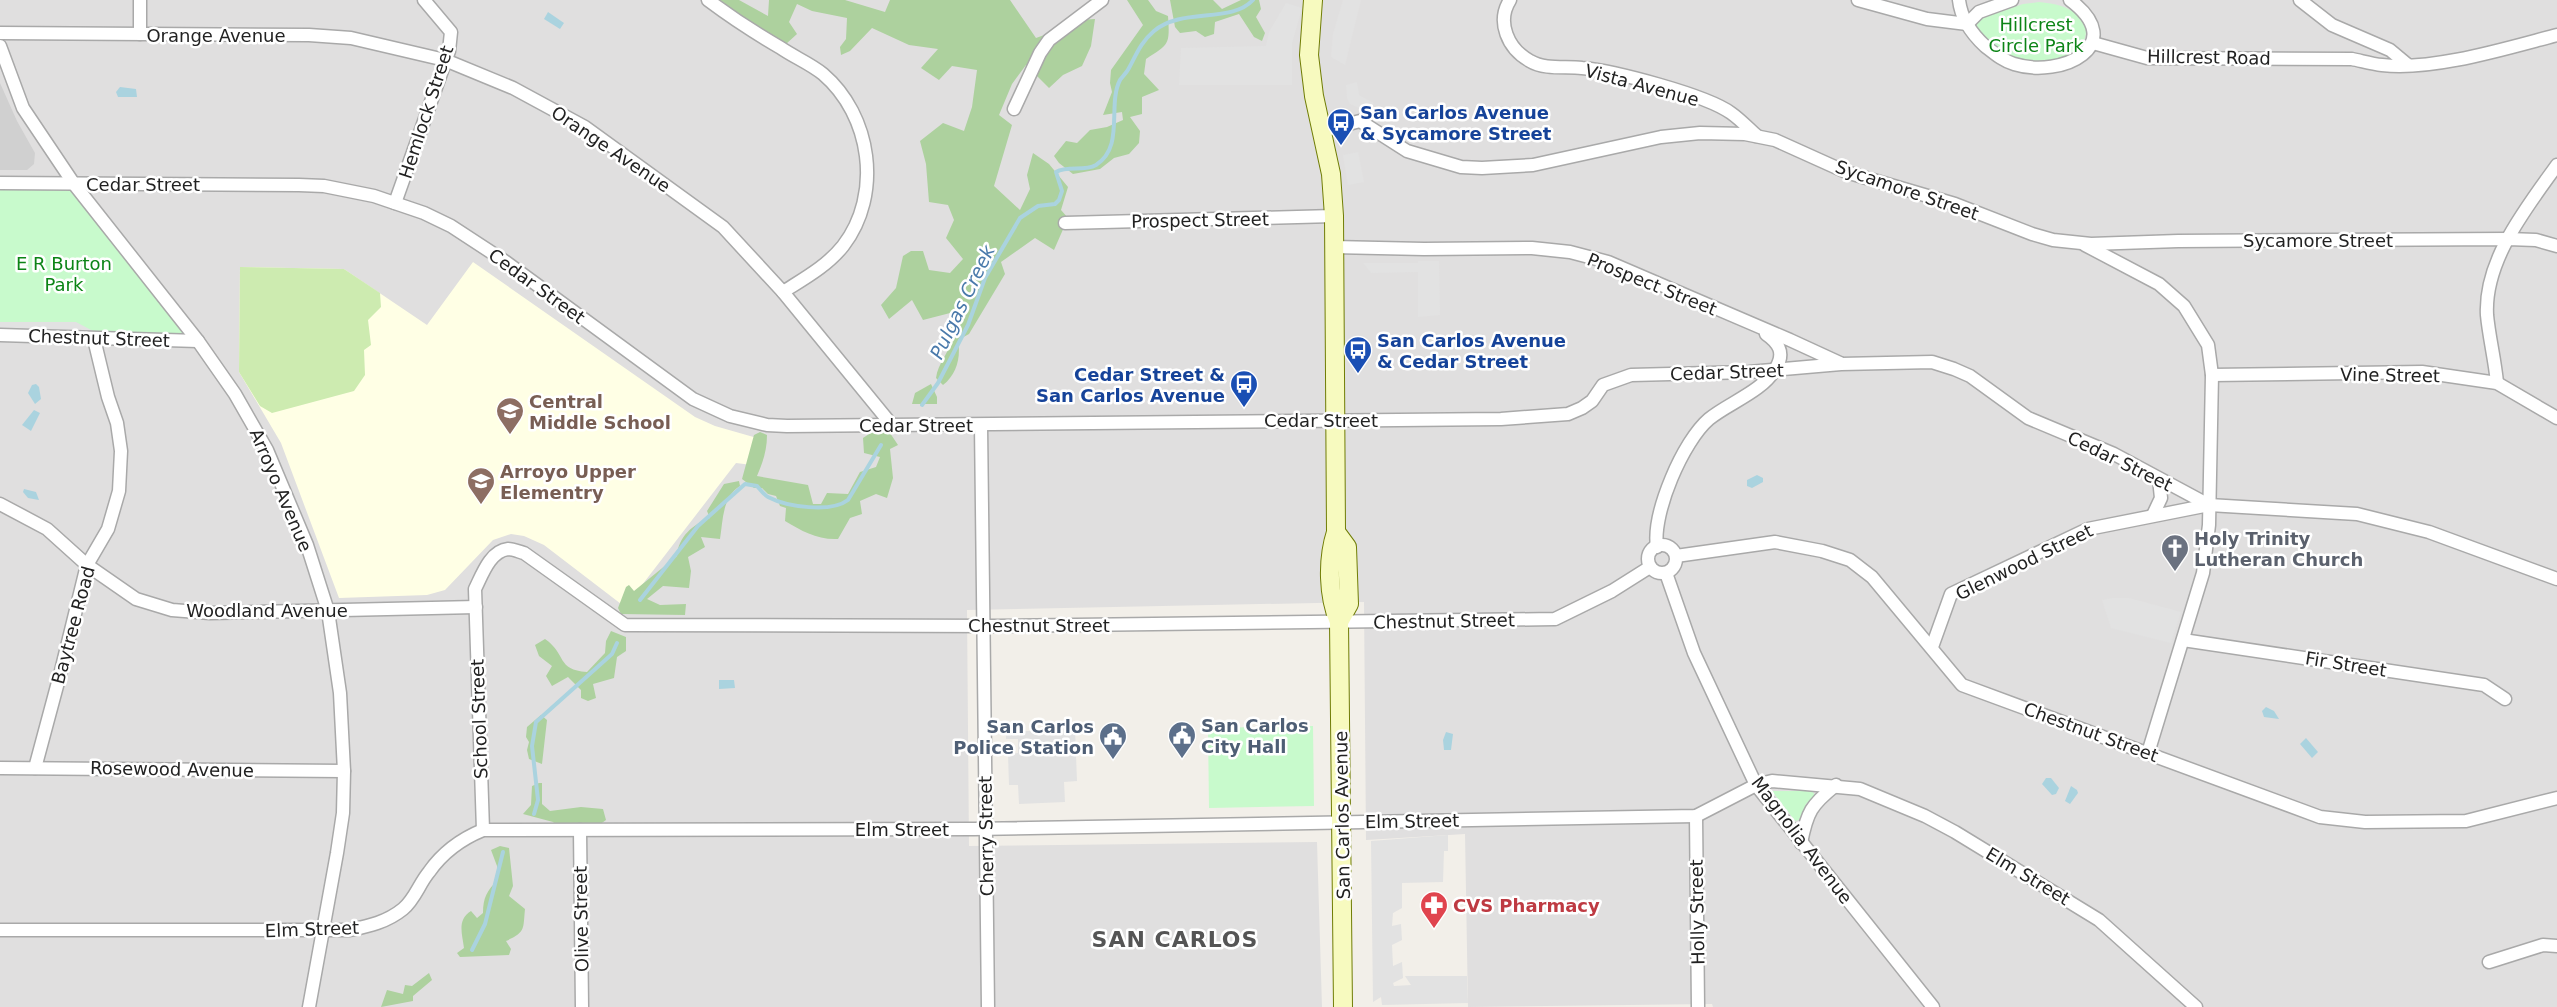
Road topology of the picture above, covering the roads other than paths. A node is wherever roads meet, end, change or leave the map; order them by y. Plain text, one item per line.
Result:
1 (140, 0) edge
2 (424, 0) edge
3 (708, 0) edge
4 (1102, 0) edge
5 (1313, 0) edge
6 (1510, 0) edge
7 (1858, 0) edge
8 (1959, 0) edge
9 (2012, 0) edge
10 (2070, 0) edge
11 (2300, 0) edge
12 (1967, 24) junction
13 (0, 33) edge
14 (140, 34) junction
15 (2557, 35) edge
16 (2093, 43) junction
17 (0, 46) edge
18 (446, 60) junction
19 (2408, 65) junction
20 (1014, 109) dead end
21 (1322, 131) junction
22 (1757, 136) junction
23 (2557, 165) edge
24 (0, 183) edge
25 (74, 184) junction
26 (396, 203) junction
27 (1334, 216) junction
28 (1066, 223) dead end
29 (2508, 239) junction
30 (2082, 243) junction
31 (2557, 246) edge
32 (1333, 247) junction
33 (783, 292) junction
34 (1749, 323) junction
35 (0, 335) edge
36 (94, 339) junction
37 (198, 341) junction
38 (1841, 364) junction
39 (1776, 370) junction
40 (2212, 375) junction
41 (2497, 383) junction
42 (2557, 418) edge
43 (1335, 419) junction
44 (891, 424) junction
45 (981, 425) junction
46 (2160, 479) junction
47 (0, 504) edge
48 (2209, 505) junction
49 (2153, 515) junction
50 (1657, 547) junction
51 (1676, 556) junction
52 (86, 565) junction
53 (1650, 567) junction
54 (1666, 573) junction
55 (2557, 579) edge
56 (476, 607) junction
57 (328, 611) junction
58 (1339, 622) junction
59 (985, 626) junction
60 (2184, 640) junction
61 (1932, 647) junction
62 (2505, 698) dead end
63 (2148, 753) junction
64 (0, 768) edge
65 (34, 768) junction
66 (344, 771) junction
67 (1756, 785) junction
68 (1836, 785) junction
69 (2557, 798) edge
70 (1696, 816) junction
71 (1342, 822) junction
72 (986, 829) junction
73 (483, 830) junction
74 (580, 830) junction
75 (1801, 843) junction
76 (0, 930) edge
77 (324, 932) junction
78 (2557, 946) edge
79 (2489, 962) dead end
80 (309, 1007) edge
81 (582, 1007) edge
82 (988, 1007) edge
83 (1344, 1007) edge
84 (1698, 1007) edge
85 (1933, 1007) edge
86 (2196, 1007) edge

1 - 14 street
2 - 18 street, Hemlock Street
3 - 33 street
4 - 20 street
5 - 21 main road, San Carlos Avenue
6 - 22 street, Vista Avenue
7 - 12 street
8 - 12 street
9 - 12 street
10 - 16 street
11 - 19 street
12 - 16 street
13 - 14 street, Orange Avenue
14 - 18 street, Orange Avenue
15 - 19 street, Hillcrest Road
16 - 19 street, Hillcrest Road
17 - 25 street, Arroyo Avenue
18 - 26 street, Hemlock Street
18 - 33 street, Orange Avenue
21 - 22 street, Sycamore Street
21 - 27 main road, San Carlos Avenue
22 - 30 street, Sycamore Street
23 - 29 street
24 - 25 street, Cedar Street
25 - 26 street, Cedar Street
25 - 37 street, Arroyo Avenue
26 - 44 street, Cedar Street
27 - 28 street, Prospect Street
27 - 32 main road, San Carlos Avenue
29 - 30 street, Sycamore Street
29 - 31 street, Sycamore Street
29 - 41 street
30 - 40 street
32 - 34 street, Prospect Street
32 - 43 main road, San Carlos Avenue
33 - 44 street, Orange Avenue
34 - 38 street, Prospect Street
34 - 39 street
35 - 36 street, Chestnut Street
36 - 37 street, Chestnut Street
36 - 52 street, Baytree Road
37 - 57 street, Arroyo Avenue
38 - 39 street, Cedar Street
38 - 46 street, Cedar Street
39 - 43 street, Cedar Street
39 - 50 street
40 - 41 street, Vine Street
40 - 48 street
41 - 42 street, Vine Street
43 - 45 street, Cedar Street
43 - 58 main road, San Carlos Avenue
44 - 45 street, Cedar Street
45 - 59 street, Cherry Street
46 - 48 street, Cedar Street
46 - 49 street
47 - 52 street, Woodland Avenue
48 - 49 street, Glenwood Street
48 - 55 street, Cedar Street
48 - 60 street
49 - 61 street, Glenwood Street
50 - 51 street
50 - 53 street
51 - 54 street
51 - 61 street, Chestnut Street
52 - 57 street, Woodland Avenue
52 - 65 street, Baytree Road
53 - 54 street
53 - 58 street, Chestnut Street
54 - 67 street, Magnolia Avenue
56 - 57 street, Woodland Avenue
56 - 59 street, Chestnut Street
56 - 73 street, School Street
57 - 66 street, Arroyo Avenue
58 - 59 street, Chestnut Street
58 - 71 main road, San Carlos Avenue
59 - 72 street, Cherry Street
60 - 62 street, Fir Street
60 - 63 street
61 - 63 street, Chestnut Street
63 - 69 street, Chestnut Street
64 - 65 street, Rosewood Avenue
65 - 66 street, Rosewood Avenue
66 - 77 street, Arroyo Avenue
67 - 68 street, Elm Street
67 - 70 street, Elm Street
67 - 75 street, Magnolia Avenue
68 - 75 street
68 - 86 street, Elm Street
70 - 71 street, Elm Street
70 - 84 street, Holly Street
71 - 72 street, Elm Street
71 - 83 main road, San Carlos Avenue
72 - 74 street, Elm Street
72 - 82 street, Cherry Street
73 - 74 street, Elm Street
73 - 77 street, Elm Street
74 - 81 street, Olive Street
75 - 85 street, Magnolia Avenue
76 - 77 street, Elm Street
77 - 80 street, Arroyo Avenue
78 - 79 street

